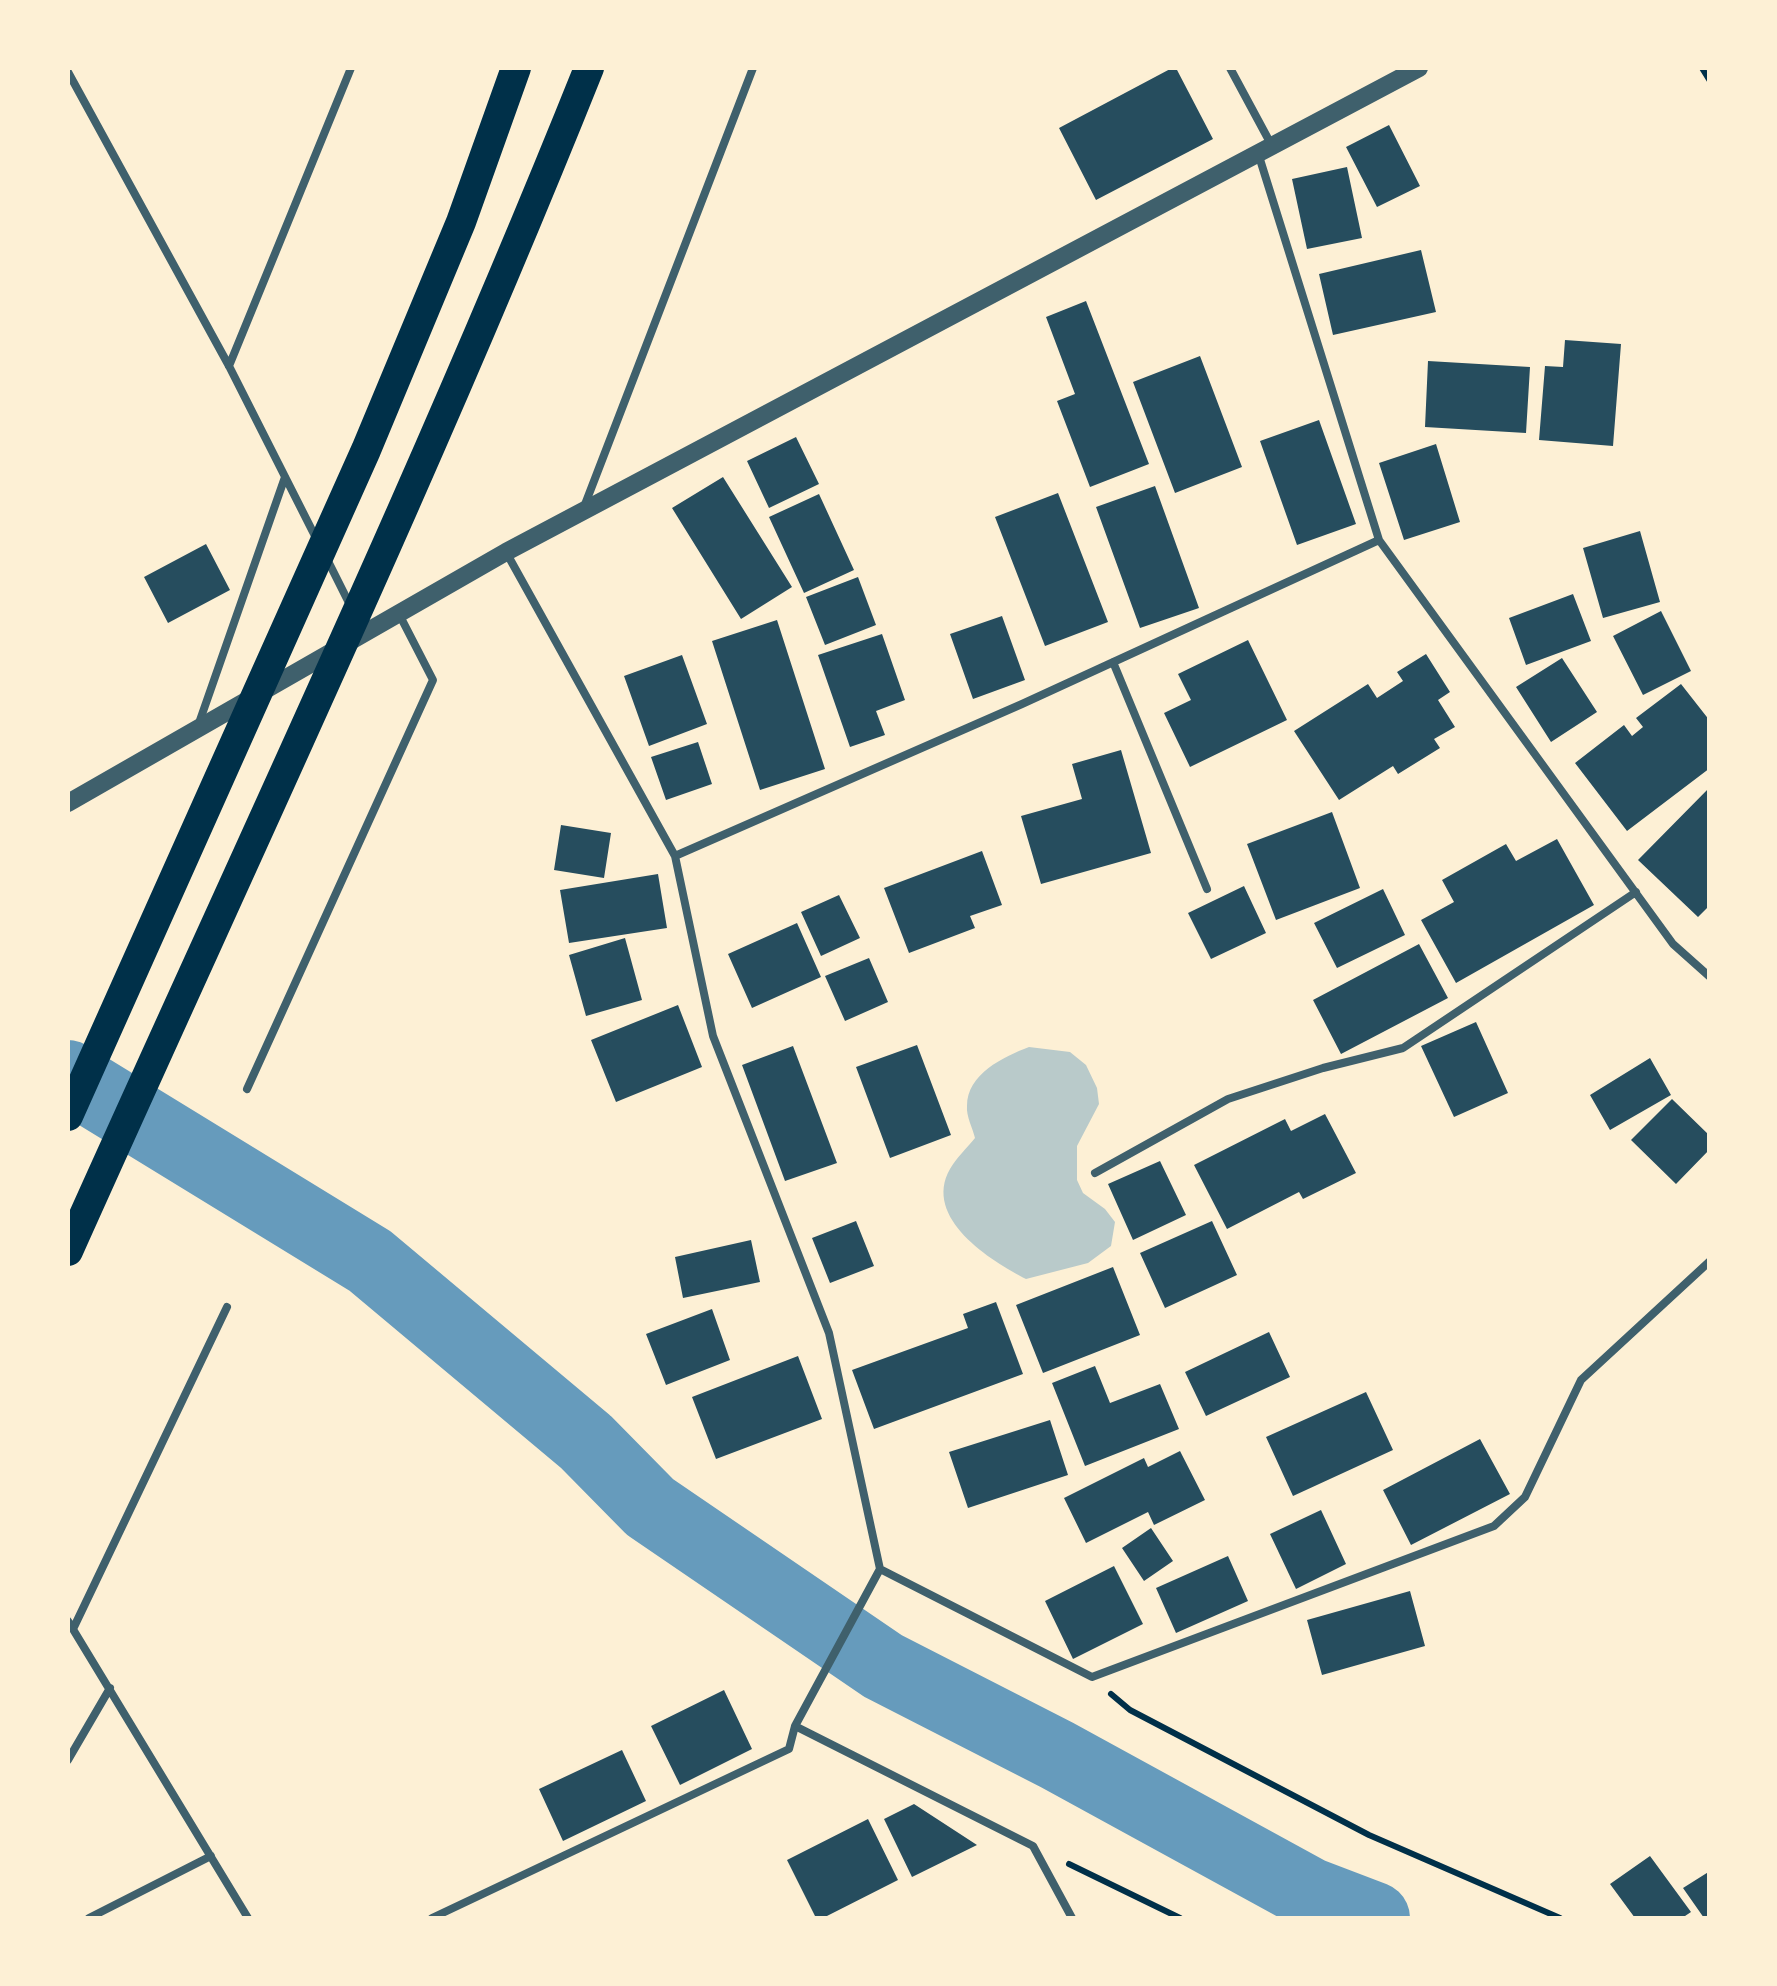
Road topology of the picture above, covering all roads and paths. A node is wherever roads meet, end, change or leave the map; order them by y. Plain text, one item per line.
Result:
1 (351, 68) edge
2 (516, 68) edge
3 (589, 68) edge
4 (754, 68) edge
5 (1230, 68) edge
6 (1419, 68) edge
7 (1702, 68) edge
8 (68, 72) edge
9 (1710, 82) edge
10 (1265, 150) junction
11 (229, 366) junction
12 (285, 476) junction
13 (583, 510) junction
14 (1379, 540) junction
15 (506, 552) junction
16 (399, 614) junction
17 (364, 632) junction
18 (1113, 662) junction
19 (197, 729) junction
20 (70, 797) edge
21 (675, 856) junction
22 (1207, 889) dead end
23 (1636, 892) junction
24 (1710, 977) edge
25 (248, 1089) dead end
26 (68, 1116) edge
27 (1095, 1173) dead end
28 (68, 1251) edge
29 (1710, 1260) edge
30 (226, 1307) dead end
31 (880, 1569) junction
32 (70, 1624) edge
33 (1092, 1677) junction
34 (110, 1688) junction
35 (796, 1726) junction
36 (68, 1760) edge
37 (1033, 1846) junction
38 (211, 1856) junction
39 (90, 1918) edge
40 (248, 1918) edge
41 (432, 1918) edge
42 (1072, 1918) edge
43 (1180, 1918) edge
44 (1560, 1918) edge

1 - 11 lane
2 - 26 highway
3 - 28 highway
4 - 13 lane
5 - 10 lane
6 - 10 street
7 - 9 path
8 - 11 lane
10 - 13 street
10 - 14 lane
11 - 12 lane
12 - 17 lane
12 - 19 lane
13 - 15 street
14 - 18 lane
14 - 23 lane
15 - 16 street
15 - 21 lane
16 - 17 street
16 - 25 lane
17 - 19 street
18 - 21 lane
18 - 22 lane
19 - 20 street
21 - 31 lane
23 - 24 lane
23 - 27 lane
29 - 33 lane
30 - 32 lane
31 - 33 lane
31 - 35 lane
32 - 34 lane
33 - 44 path
34 - 36 lane
34 - 38 lane
35 - 37 lane
35 - 41 lane
37 - 42 lane
37 - 43 path
38 - 39 lane
38 - 40 lane

